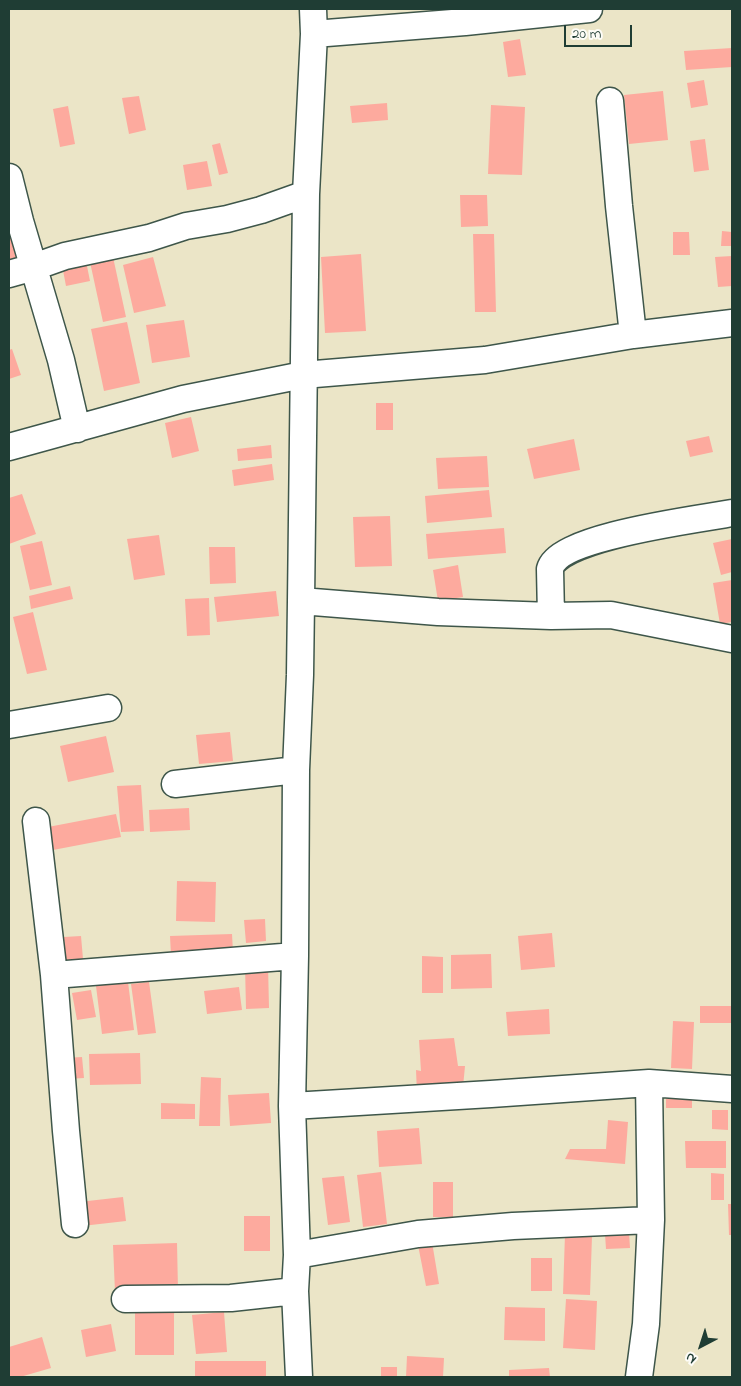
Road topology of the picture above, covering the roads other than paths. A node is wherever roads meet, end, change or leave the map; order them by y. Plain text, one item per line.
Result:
1 (589, 9) edge
2 (314, 21) edge
3 (610, 101) dead end
4 (9, 176) edge
5 (306, 194) junction
6 (34, 267) junction
7 (9, 274) edge
8 (732, 323) edge
9 (633, 335) junction
10 (303, 375) junction
11 (77, 429) junction
12 (9, 447) edge
13 (732, 513) edge
14 (301, 601) junction
15 (551, 616) junction
16 (732, 639) edge
17 (108, 708) dead end
18 (9, 725) edge
19 (296, 770) junction
20 (175, 784) dead end
21 (36, 821) dead end
22 (295, 956) junction
23 (54, 975) junction
24 (648, 1083) junction
25 (732, 1089) edge
26 (292, 1106) junction
27 (651, 1220) junction
28 (75, 1224) dead end
29 (297, 1255) junction
30 (295, 1291) junction
31 (125, 1299) dead end
32 (299, 1377) edge
33 (639, 1377) edge

1 - 2 street
2 - 5 street
3 - 9 street
4 - 6 street
5 - 6 street
5 - 10 street
6 - 7 street
6 - 11 street
8 - 9 street
9 - 10 street
10 - 11 street
10 - 14 street
11 - 12 street
13 - 15 street
14 - 15 street
14 - 19 street
15 - 16 street
17 - 18 street
19 - 20 street
19 - 22 street
21 - 23 street
22 - 23 street
22 - 26 street
23 - 28 street
24 - 25 street
24 - 26 street
24 - 27 street
26 - 29 street
27 - 29 street
27 - 33 street
29 - 30 street
30 - 31 street
30 - 32 street

